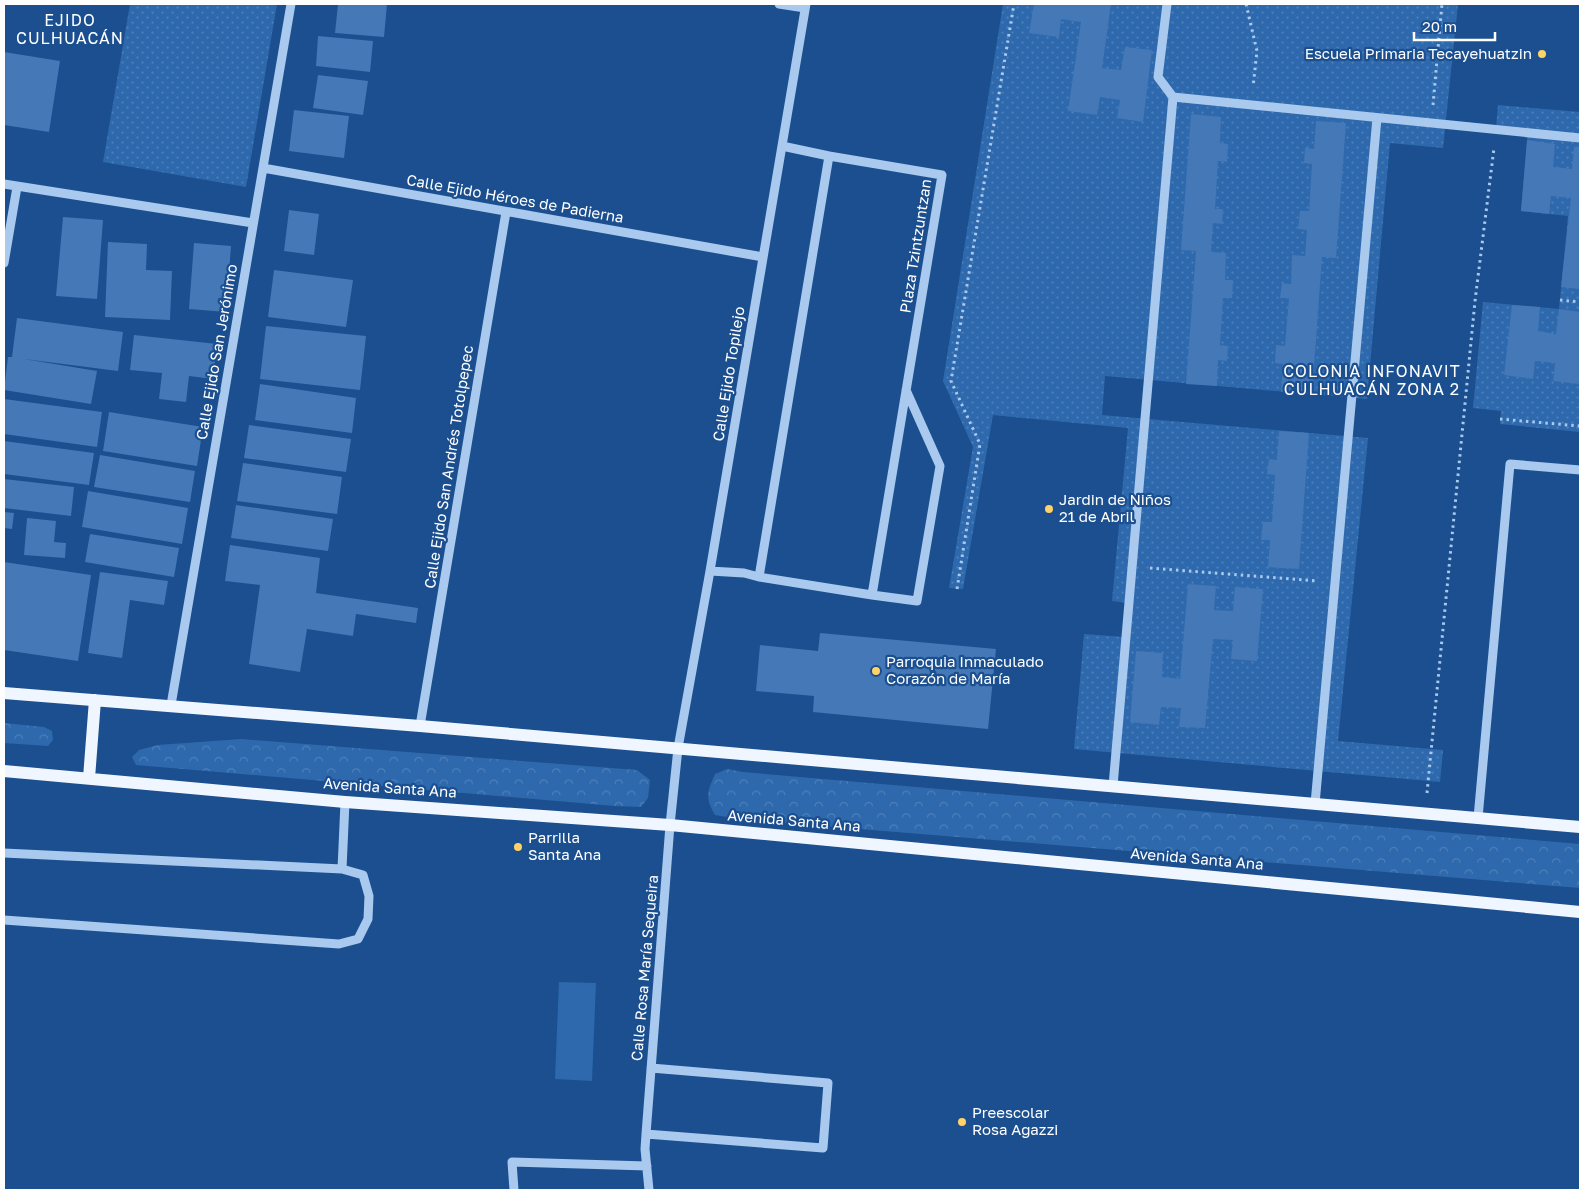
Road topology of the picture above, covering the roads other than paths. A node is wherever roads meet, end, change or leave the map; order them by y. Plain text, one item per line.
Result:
1 (291, 4) edge
2 (779, 4) edge
3 (1167, 4) edge
4 (805, 6) edge
5 (1173, 97) junction
6 (1378, 118) junction
7 (1580, 138) edge
8 (782, 146) junction
9 (829, 156) junction
10 (263, 168) junction
11 (4, 184) edge
12 (17, 187) junction
13 (506, 212) junction
14 (253, 222) junction
15 (763, 258) junction
16 (4, 263) edge
17 (906, 390) junction
18 (1580, 470) edge
19 (710, 571) junction
20 (758, 577) junction
21 (872, 595) junction
22 (4, 692) edge
23 (95, 700) junction
24 (171, 706) junction
25 (420, 726) junction
26 (678, 748) junction
27 (4, 771) edge
28 (89, 778) junction
29 (1113, 786) junction
30 (345, 802) junction
31 (1315, 804) junction
32 (1478, 818) junction
33 (670, 825) junction
34 (1580, 827) edge
35 (4, 853) edge
36 (342, 869) junction
37 (1580, 912) edge
38 (4, 920) edge
39 (651, 1068) junction
40 (646, 1134) junction
41 (646, 1166) junction
42 (514, 1190) edge
43 (649, 1190) edge

1 - 10 street, Calle Ejido San Jerónimo
2 - 4 street
3 - 5 street
4 - 8 street, Calle Ejido Topilejo
5 - 6 street
5 - 29 street
6 - 7 street
6 - 31 street
8 - 9 street
8 - 15 street, Calle Ejido Topilejo
9 - 17 street, Plaza Tzintzuntzan
9 - 20 street
10 - 13 street, Calle Ejido Héroes de Padierna
10 - 14 street, Calle Ejido San Jerónimo
11 - 12 street
12 - 14 street
12 - 16 street
13 - 15 street, Calle Ejido Héroes de Padierna
13 - 25 street, Calle Ejido San Andrés Totolpepec
14 - 24 street, Calle Ejido San Jerónimo
15 - 19 street, Calle Ejido Topilejo
17 - 21 street, Plaza Tzintzuntzan
17 - 21 street
18 - 32 street
19 - 20 street
19 - 26 street, Calle Ejido Topilejo
20 - 21 street
22 - 23 main road
23 - 24 main road
23 - 28 main road
24 - 25 main road
25 - 26 main road
26 - 29 main road
26 - 33 street, Calle Rosa María Sequeira
27 - 28 main road, Avenida Santa Ana
28 - 30 main road, Avenida Santa Ana
29 - 31 main road
30 - 33 main road, Avenida Santa Ana
30 - 36 street
31 - 32 main road
32 - 34 main road
33 - 37 main road, Avenida Santa Ana
33 - 39 street, Calle Rosa María Sequeira
35 - 36 street
36 - 38 street
39 - 40 street, Calle Rosa María Sequeira
39 - 40 street
40 - 41 street, Calle Rosa María Sequeira
41 - 42 street
41 - 43 street, Calle Rosa María Sequeira

